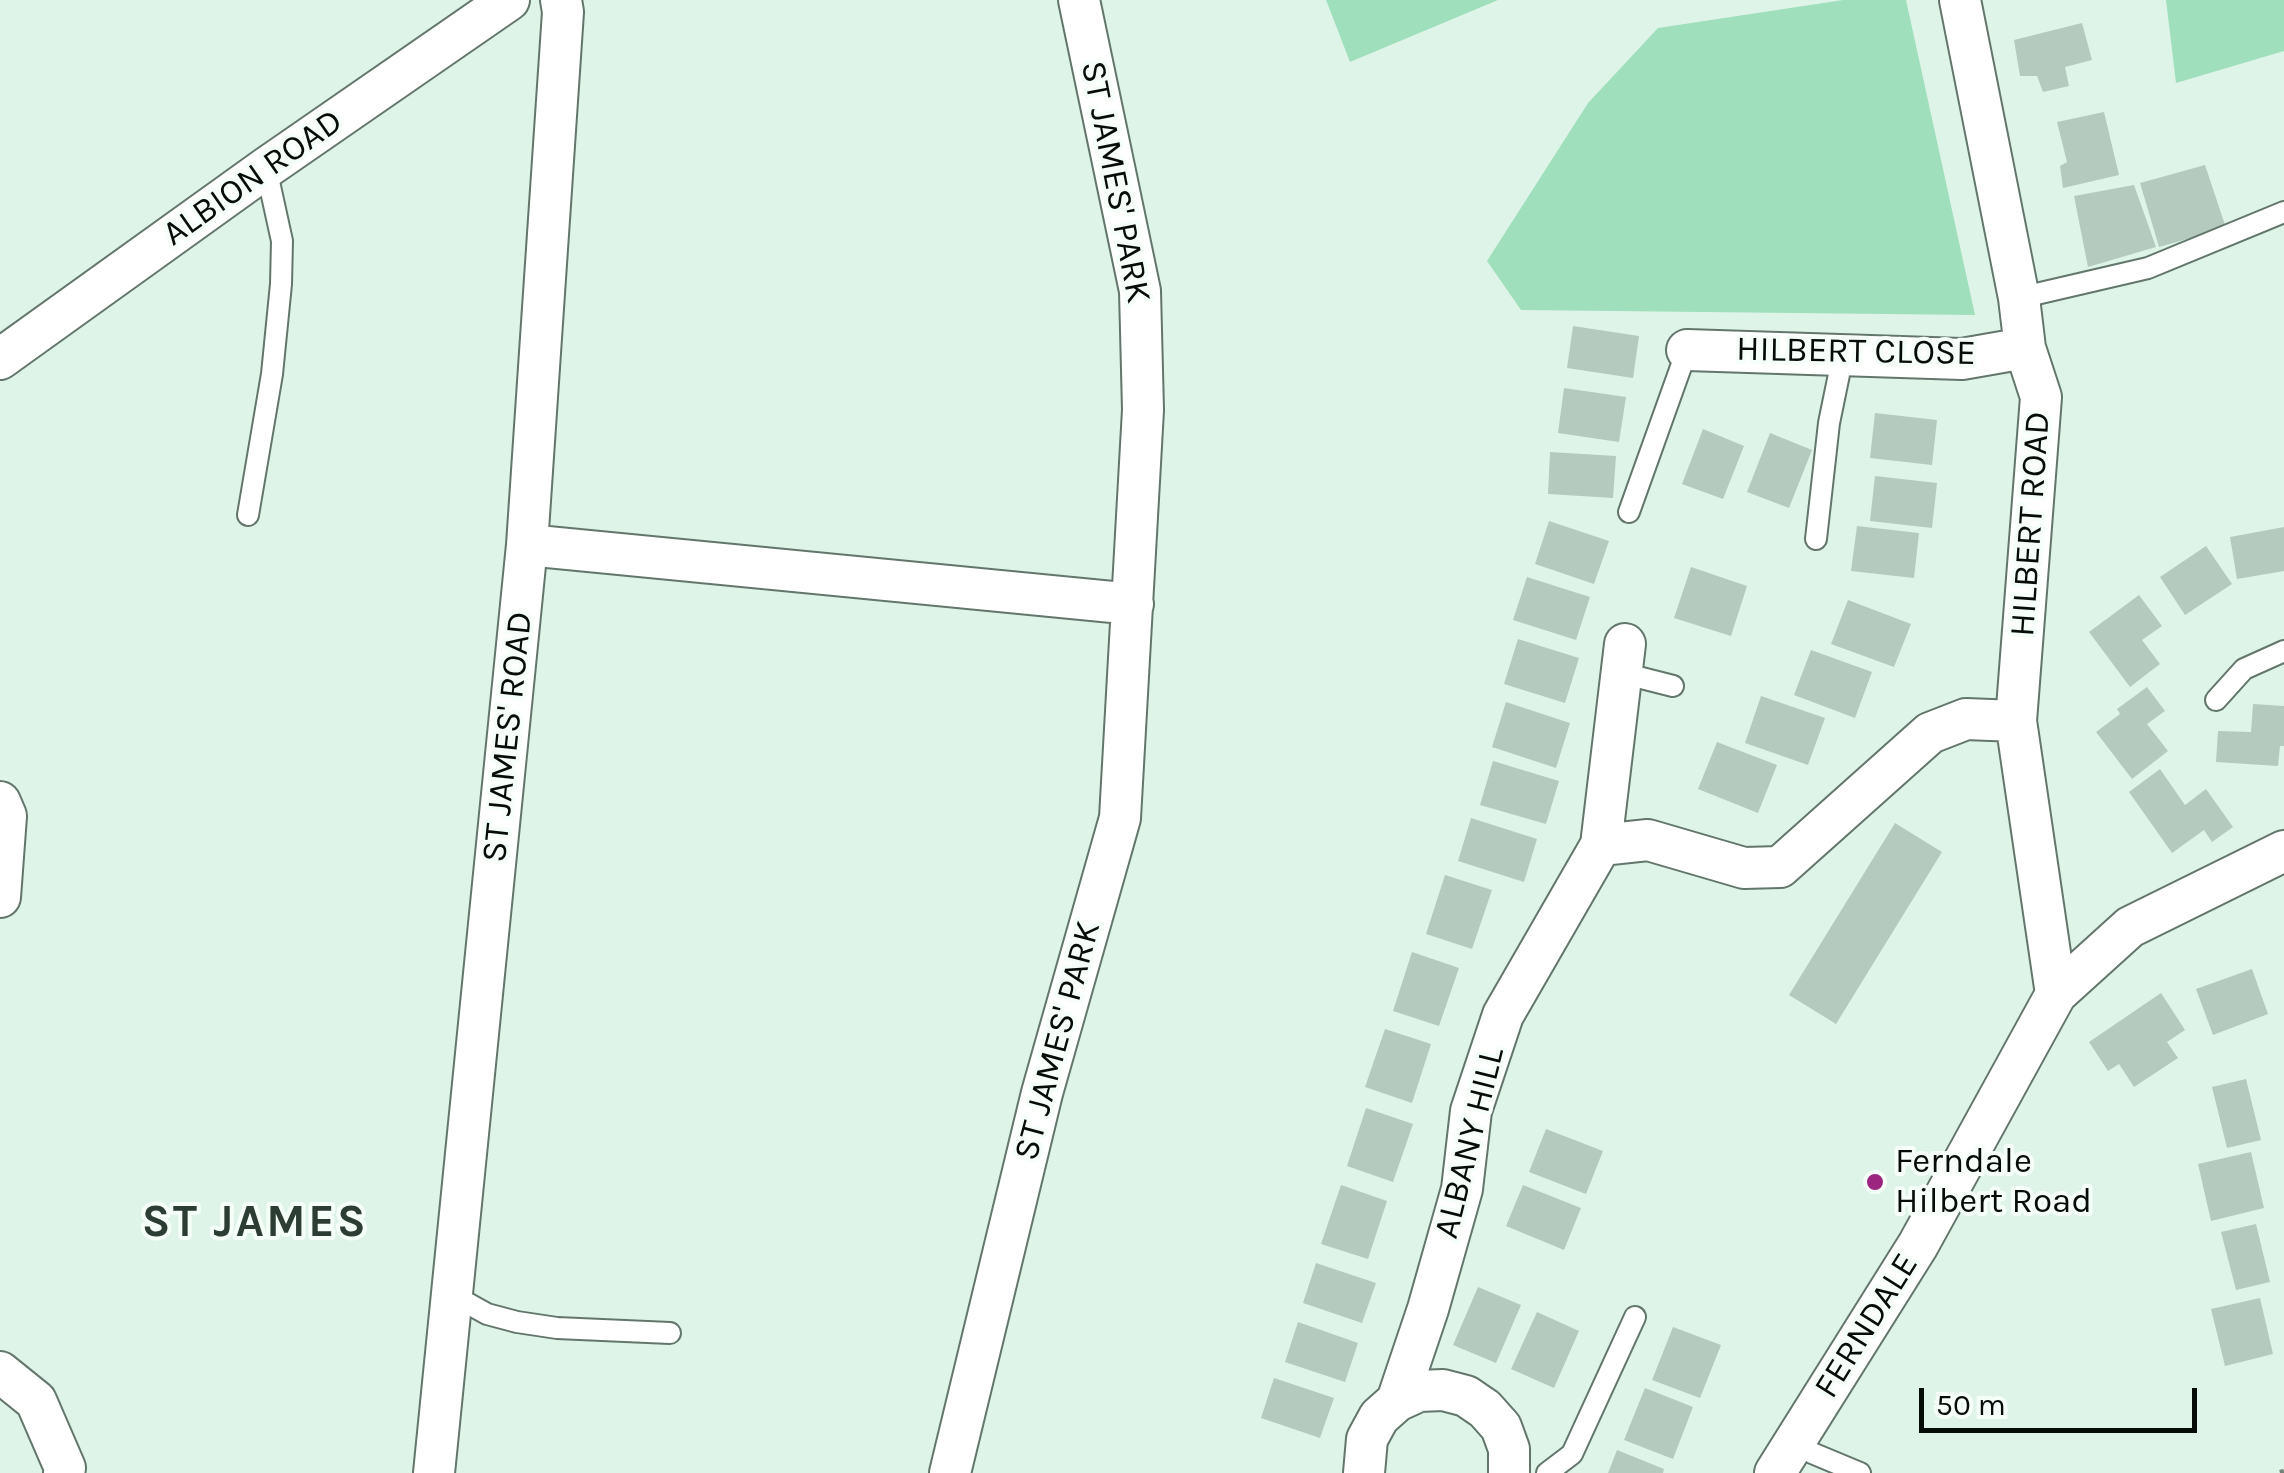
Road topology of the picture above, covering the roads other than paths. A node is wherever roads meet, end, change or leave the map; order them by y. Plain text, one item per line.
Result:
1 (509, 0) edge
2 (561, 0) edge
3 (1079, 0) edge
4 (1960, 0) edge
5 (266, 168) junction
6 (2284, 212) edge
7 (2019, 298) junction
8 (2025, 348) junction
9 (1686, 350) joint
10 (1843, 356) junction
11 (0, 359) edge
12 (1629, 512) dead end
13 (248, 515) dead end
14 (1816, 539) dead end
15 (527, 545) junction
16 (1133, 604) junction
17 (2284, 651) edge
18 (1624, 658) joint
19 (1672, 686) dead end
20 (2216, 700) dead end
21 (2016, 721) junction
22 (0, 802) edge
23 (1601, 845) junction
24 (2280, 866) edge
25 (0, 897) edge
26 (2056, 994) junction
27 (451, 1294) junction
28 (1635, 1318) dead end
29 (670, 1334) dead end
30 (0, 1372) edge
31 (1397, 1401) junction
32 (1796, 1438) junction
33 (64, 1473) edge
34 (434, 1473) edge
35 (950, 1473) edge
36 (1364, 1473) edge
37 (1509, 1473) edge
38 (1547, 1473) edge
39 (1775, 1473) edge
40 (1860, 1473) edge

1 - 5 street, ALBION ROAD
2 - 15 street, ST JAMES' ROAD
3 - 16 street, ST JAMES' PARK
4 - 7 street, HILBERT ROAD
5 - 11 street, ALBION ROAD
5 - 13 lane
6 - 7 lane
7 - 8 street, HILBERT ROAD
8 - 10 street, HILBERT CLOSE
8 - 21 street, HILBERT ROAD
9 - 10 street, HILBERT CLOSE
9 - 12 lane
10 - 14 lane
15 - 16 street
15 - 27 street, ST JAMES' ROAD
16 - 35 street, ST JAMES' PARK
17 - 20 lane
18 - 19 lane
18 - 23 street, ALBANY HILL
21 - 23 street
21 - 26 street, HILBERT ROAD
22 - 25 street
23 - 31 street, ALBANY HILL
24 - 26 street, FERNDALE
26 - 32 street, FERNDALE
27 - 29 lane
27 - 34 street, ST JAMES' ROAD
28 - 38 lane
30 - 33 street
31 - 36 street, ALBANY HILL
31 - 37 street
32 - 39 street, FERNDALE
32 - 40 lane

